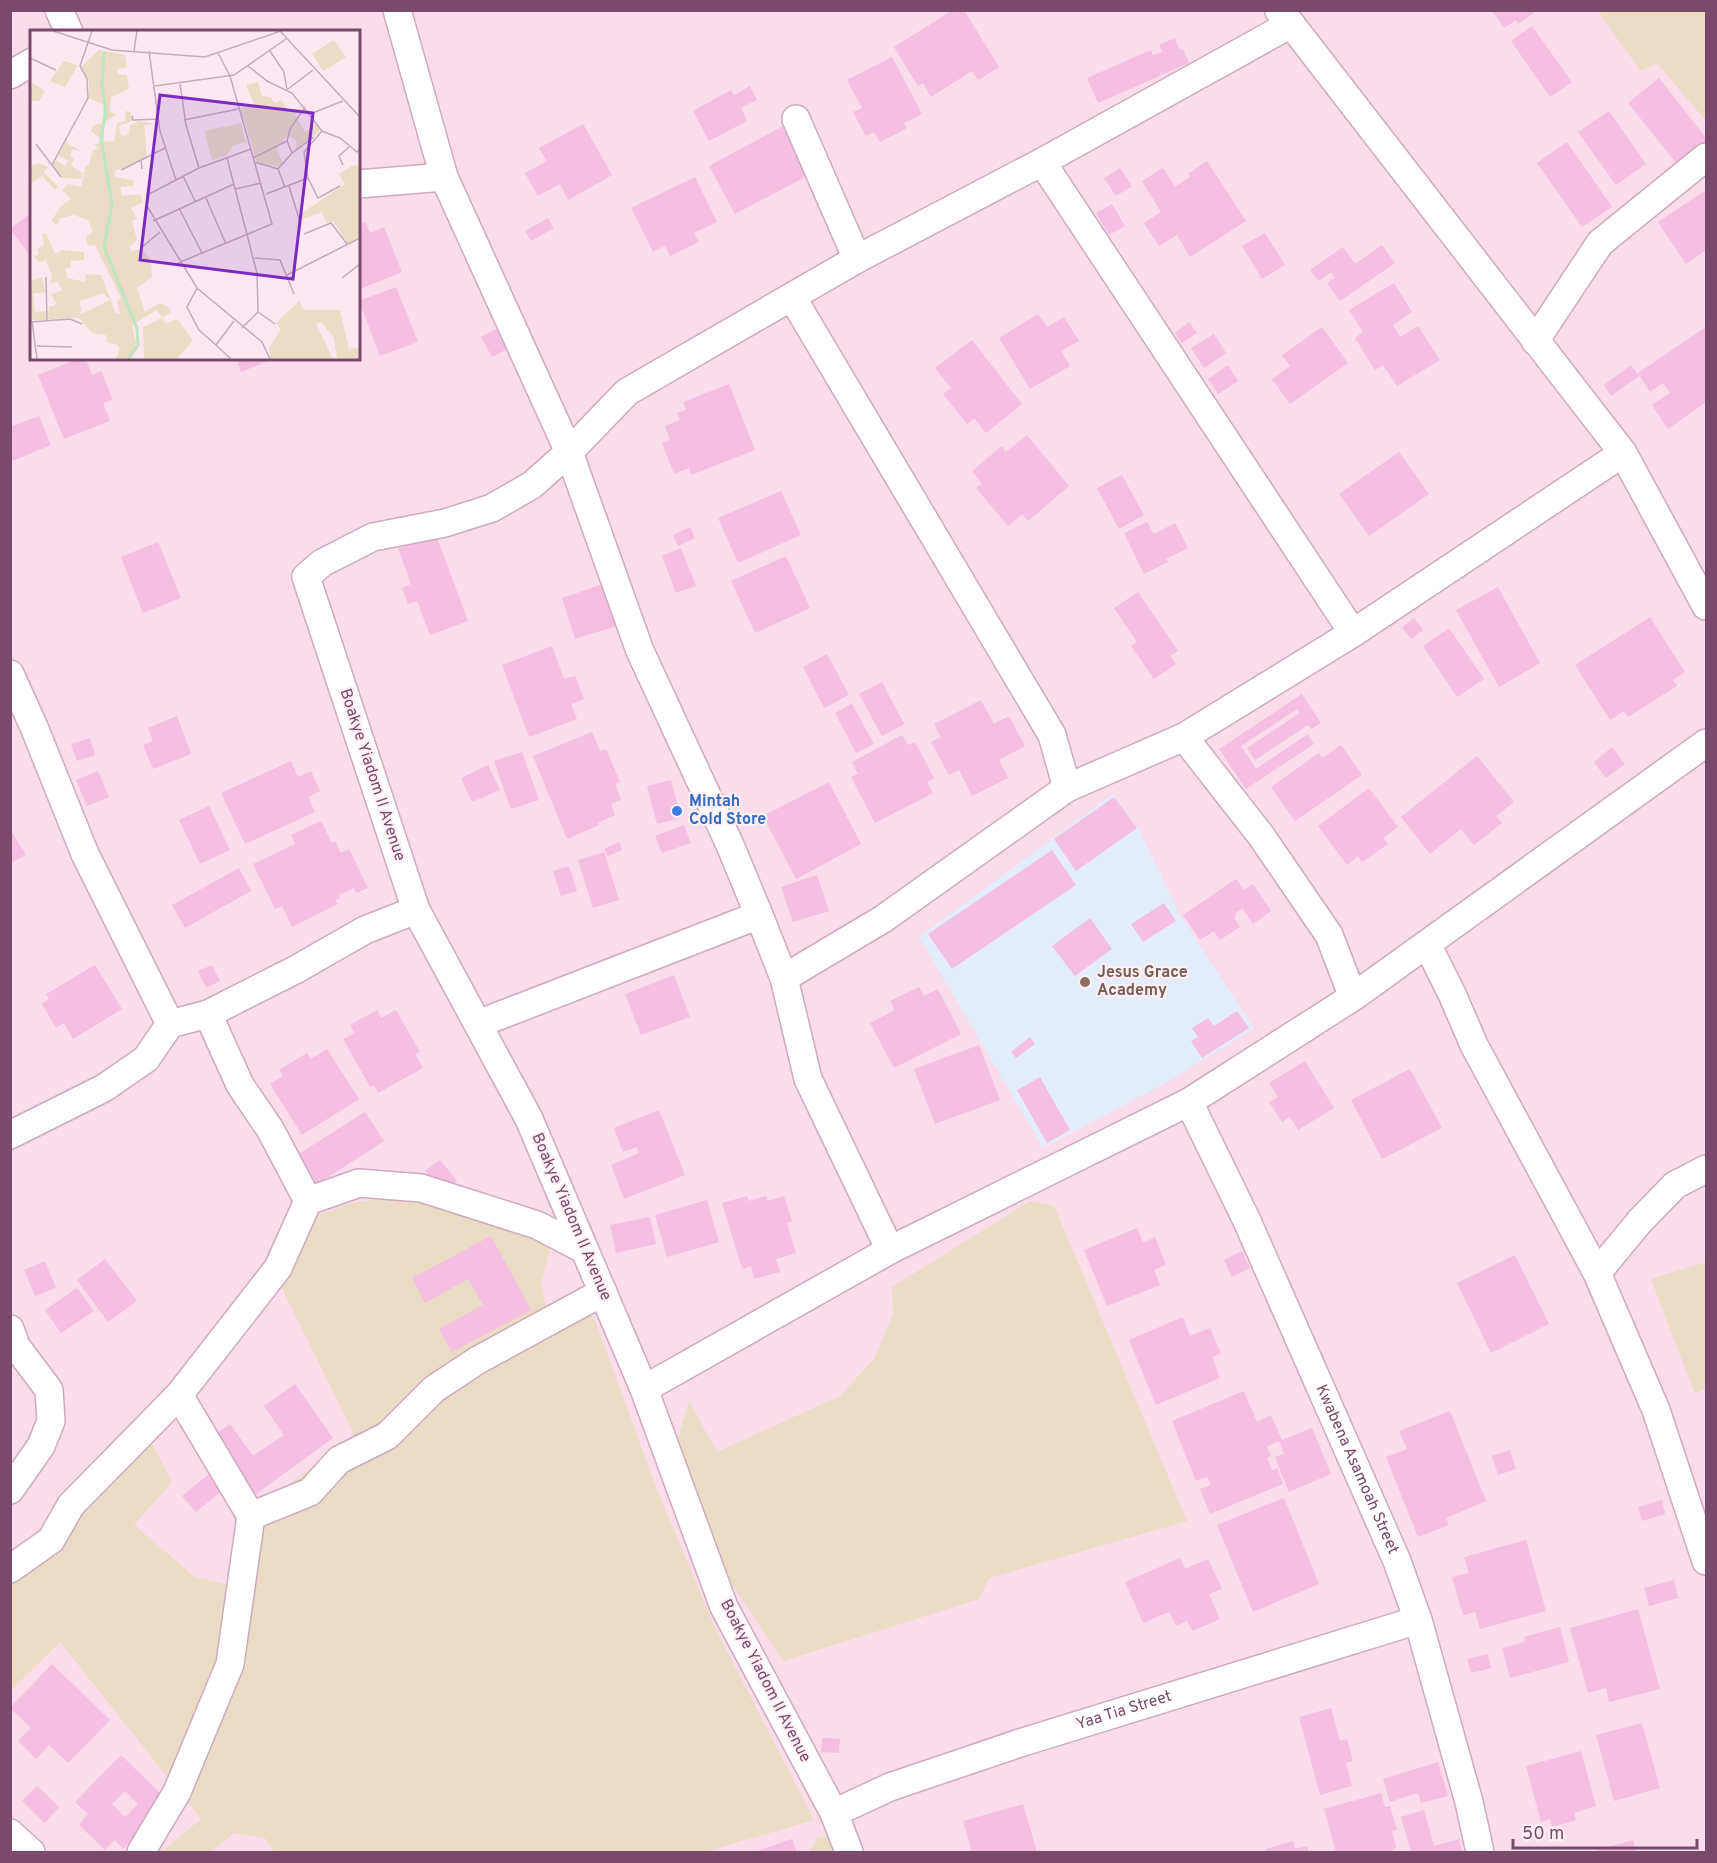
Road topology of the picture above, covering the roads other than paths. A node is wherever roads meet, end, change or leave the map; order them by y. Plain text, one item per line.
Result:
1 (59, 10) edge
2 (397, 10) edge
3 (1285, 17) edge
4 (68, 30) edge
5 (30, 63) edge
6 (10, 75) edge
7 (796, 119) dead end
8 (1707, 157) edge
9 (1042, 162) junction
10 (444, 177) junction
11 (360, 184) edge
12 (857, 259) junction
13 (792, 297) junction
14 (1535, 341) junction
15 (569, 452) junction
16 (1623, 453) junction
17 (1707, 606) edge
18 (1353, 633) junction
19 (10, 674) edge
20 (1184, 737) junction
21 (1707, 743) edge
22 (1067, 788) junction
23 (416, 910) junction
24 (759, 915) junction
25 (1427, 944) junction
26 (784, 978) junction
27 (1353, 996) junction
28 (208, 1014) junction
29 (170, 1024) junction
30 (478, 1024) junction
31 (1189, 1102) junction
32 (10, 1135) edge
33 (1707, 1169) edge
34 (308, 1201) junction
35 (585, 1250) junction
36 (891, 1250) junction
37 (1597, 1273) junction
38 (603, 1292) junction
39 (12, 1340) edge
40 (644, 1389) junction
41 (178, 1395) junction
42 (10, 1490) edge
43 (251, 1516) junction
44 (1707, 1561) edge
45 (10, 1569) edge
46 (1418, 1620) junction
47 (834, 1813) junction
48 (141, 1852) edge
49 (849, 1852) edge
50 (1480, 1852) edge

1 - 4 street
2 - 10 street
3 - 9 street
3 - 14 street
5 - 6 street
7 - 12 street
8 - 14 street
9 - 12 street
9 - 18 street
10 - 11 street
10 - 15 street
12 - 13 street
13 - 15 street
13 - 22 street
14 - 16 street
15 - 23 street, Boakye Yiadom II Avenue
15 - 24 street
16 - 17 street
16 - 18 street
18 - 20 street
19 - 29 street
20 - 22 street
20 - 27 street
21 - 25 street
22 - 26 street
23 - 28 street
23 - 30 street, Boakye Yiadom II Avenue
24 - 26 street
24 - 30 street
25 - 27 street
25 - 37 street
26 - 36 street
27 - 31 street
28 - 29 street
28 - 34 street
29 - 32 street
30 - 35 street, Boakye Yiadom II Avenue
31 - 36 street
31 - 46 street, Kwabena Asamoah Street
33 - 37 street
34 - 35 street
34 - 41 street
35 - 38 street, Boakye Yiadom II Avenue
36 - 40 street
37 - 44 street
38 - 40 street, Boakye Yiadom II Avenue
38 - 43 street
39 - 42 street
40 - 47 street, Boakye Yiadom II Avenue
41 - 43 street
41 - 45 street
43 - 48 street
46 - 47 street, Yaa Tia Street
46 - 50 street, Kwabena Asamoah Street
47 - 49 street, Boakye Yiadom II Avenue

